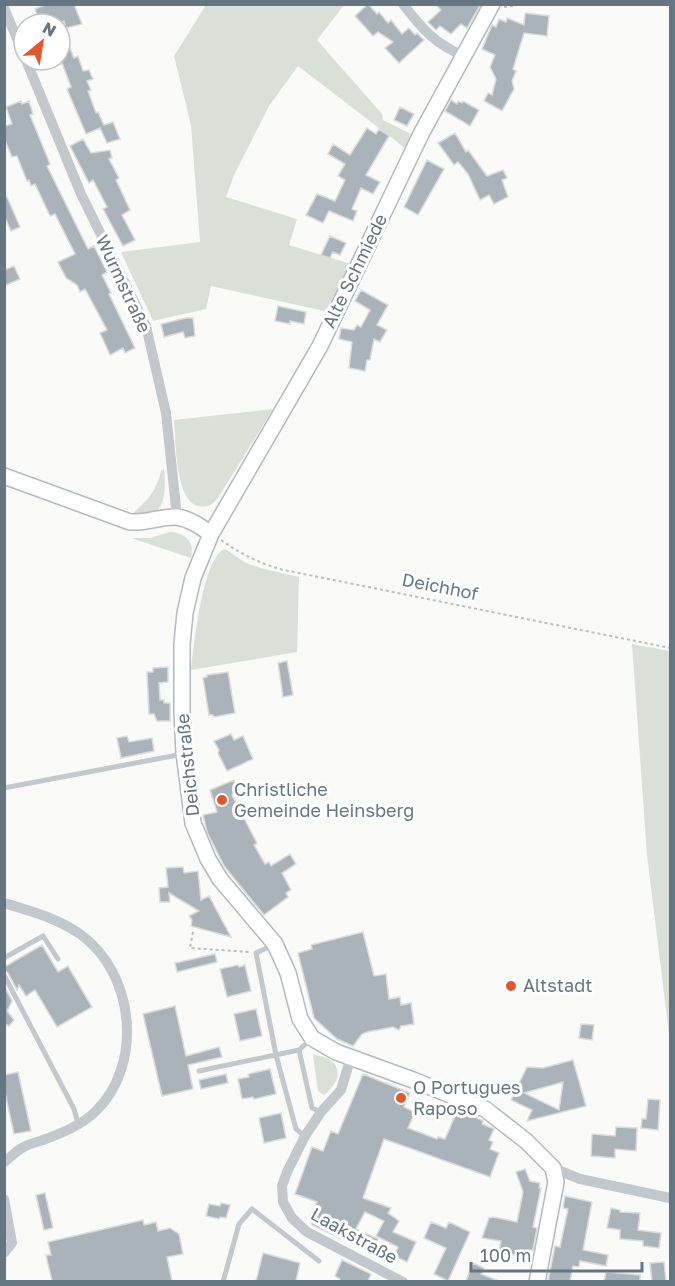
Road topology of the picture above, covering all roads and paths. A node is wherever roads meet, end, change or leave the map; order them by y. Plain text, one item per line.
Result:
1 (403, 4) edge
2 (524, 4) edge
3 (492, 5) edge
4 (4, 8) edge
5 (12, 27) edge
6 (464, 56) junction
7 (31, 72) edge
8 (4, 476) edge
9 (177, 517) junction
10 (211, 534) junction
11 (670, 648) edge
12 (184, 753) junction
13 (4, 788) edge
14 (4, 903) edge
15 (193, 932) dead end
16 (275, 944) junction
17 (256, 953) junction
18 (4, 958) edge
19 (58, 959) dead end
20 (4, 975) edge
21 (312, 1038) junction
22 (299, 1050) junction
23 (276, 1055) junction
24 (351, 1057) junction
25 (199, 1071) dead end
26 (321, 1112) junction
27 (79, 1125) junction
28 (305, 1136) junction
29 (4, 1162) edge
30 (553, 1168) junction
31 (670, 1198) edge
32 (4, 1199) edge
33 (4, 1253) edge
34 (319, 1261) dead end
35 (223, 1281) edge
36 (403, 1281) edge
37 (537, 1281) edge

1 - 6 street
2 - 3 path
3 - 6 street, Alte Schmiede
4 - 5 street
6 - 10 street, Alte Schmiede
7 - 9 street, Wurmstraße
8 - 9 street
9 - 10 street
10 - 11 path, Deichhof
10 - 12 street, Deichstraße
12 - 13 lane
12 - 16 street, Deichstraße
14 - 27 street
15 - 17 path
16 - 17 lane
16 - 21 street, Deichstraße
17 - 23 lane
18 - 19 lane
20 - 27 lane
21 - 22 lane
21 - 24 street
22 - 23 lane
22 - 26 lane
23 - 25 lane
23 - 28 lane
24 - 26 street, Laakstraße
24 - 30 street
26 - 28 street, Laakstraße
27 - 29 street
28 - 36 street, Laakstraße
30 - 31 street
30 - 37 street
32 - 33 street
34 - 35 lane

